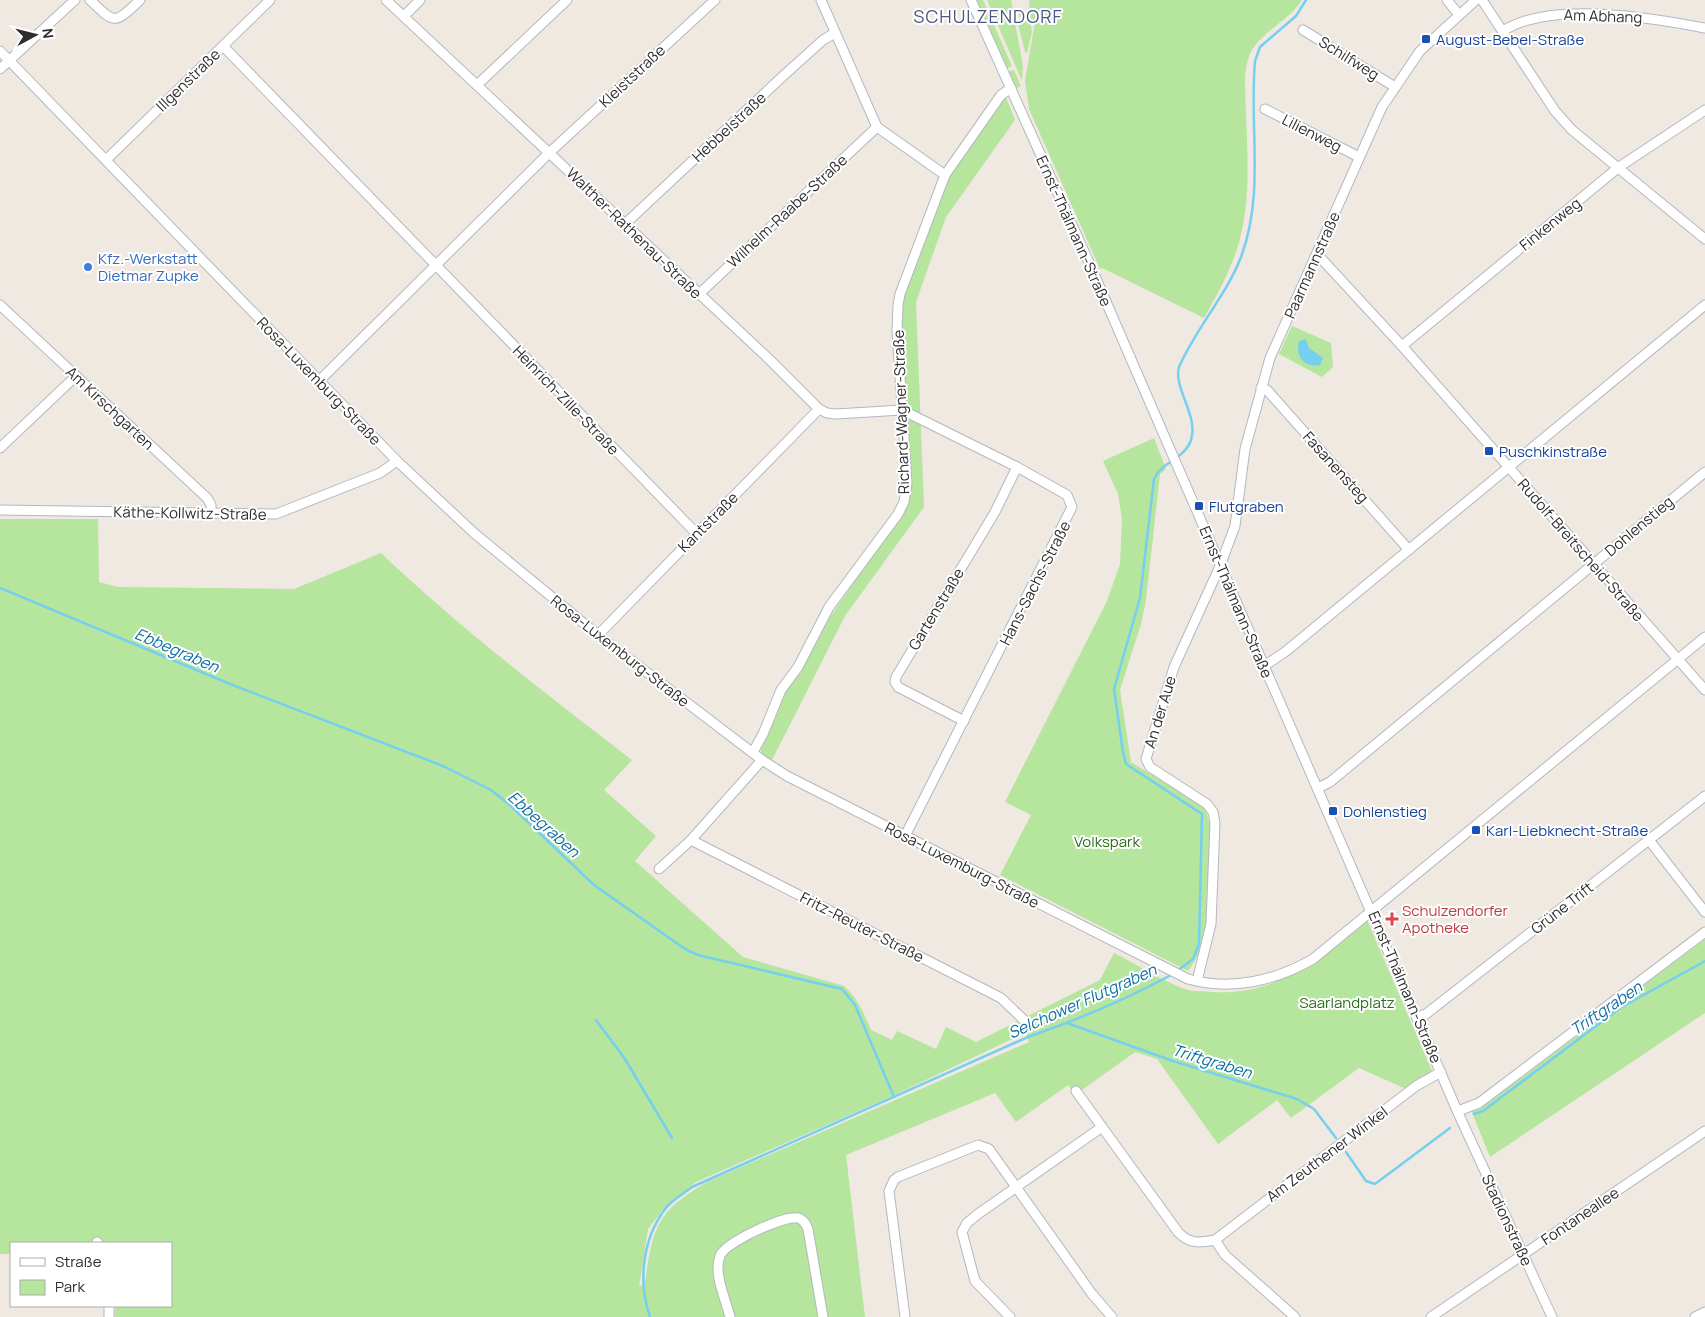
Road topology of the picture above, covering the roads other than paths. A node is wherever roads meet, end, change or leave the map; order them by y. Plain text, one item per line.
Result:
1 (74, 0) edge
2 (90, 0) edge
3 (140, 0) edge
4 (270, 0) edge
5 (386, 0) edge
6 (420, 0) edge
7 (567, 0) edge
8 (715, 0) edge
9 (821, 0) edge
10 (972, 0) edge
11 (1447, 0) edge
12 (1476, 0) edge
13 (1482, 0) edge
14 (1459, 15) junction
15 (404, 16) junction
16 (1705, 28) edge
17 (1303, 30) dead end
18 (1503, 31) junction
19 (835, 32) junction
20 (223, 46) junction
21 (0, 51) edge
22 (9, 61) junction
23 (0, 69) edge
24 (477, 85) junction
25 (1395, 87) junction
26 (1011, 88) junction
27 (1264, 108) dead end
28 (1705, 110) edge
29 (877, 127) junction
30 (549, 153) junction
31 (1359, 157) junction
32 (106, 160) junction
33 (1619, 167) junction
34 (945, 175) junction
35 (625, 224) junction
36 (1705, 239) edge
37 (1317, 254) junction
38 (437, 266) junction
39 (698, 295) junction
40 (0, 305) edge
41 (1705, 305) edge
42 (1402, 346) junction
43 (76, 376) junction
44 (320, 380) junction
45 (1261, 388) junction
46 (819, 409) junction
47 (902, 410) junction
48 (0, 448) edge
49 (397, 461) junction
50 (1017, 467) junction
51 (1509, 467) junction
52 (1705, 472) edge
53 (0, 510) edge
54 (211, 514) junction
55 (696, 533) junction
56 (1409, 550) junction
57 (1594, 564) junction
58 (1220, 566) junction
59 (598, 635) junction
60 (1705, 637) edge
61 (1678, 660) junction
62 (1264, 666) junction
63 (1705, 690) edge
64 (964, 721) junction
65 (753, 752) junction
66 (762, 760) junction
67 (1318, 788) junction
68 (1705, 796) edge
69 (905, 836) junction
70 (691, 840) junction
71 (1649, 840) junction
72 (659, 869) dead end
73 (1372, 911) junction
74 (1705, 912) edge
75 (1705, 932) edge
76 (1197, 981) junction
77 (1418, 1017) junction
78 (1027, 1023) dead end
79 (1441, 1072) junction
80 (1076, 1091) dead end
81 (1458, 1111) junction
82 (1463, 1123) joint
83 (1102, 1127) junction
84 (1705, 1131) edge
85 (1016, 1188) junction
86 (1215, 1240) junction
87 (1523, 1255) junction
88 (1705, 1312) edge
89 (730, 1317) edge
90 (823, 1317) edge
91 (905, 1317) edge
92 (1010, 1317) edge
93 (1112, 1317) edge
94 (1295, 1317) edge
95 (1431, 1317) edge
96 (1552, 1317) edge
97 (1695, 1317) edge

1 - 22 street
2 - 3 street
4 - 20 street, Illgenstraße
5 - 15 street, Walther-Rathenau-Straße
6 - 15 street
7 - 24 street
8 - 30 street, Kleiststraße
9 - 19 street
10 - 26 street, Ernst-Thälmann-Straße
11 - 14 street
12 - 14 street, Paarmannstraße
13 - 18 street
14 - 25 street, Paarmannstraße
15 - 24 street, Walther-Rathenau-Straße
16 - 18 street, Am Abhang
17 - 25 street, Schilfweg
18 - 33 street
19 - 29 street
19 - 35 street, Hebbelstraße
20 - 32 street, Illgenstraße
20 - 38 street, Heinrich-Zille-Straße
21 - 22 street, Rosa-Luxemburg-Straße
22 - 23 street
22 - 32 street, Rosa-Luxemburg-Straße
24 - 30 street, Walther-Rathenau-Straße
25 - 31 street, Paarmannstraße
26 - 34 street, Richard-Wagner-Straße
26 - 58 street, Ernst-Thälmann-Straße
27 - 31 street, Lilienweg
28 - 33 street, Finkenweg
29 - 34 street
29 - 39 street, Wilhelm-Raabe-Straße
30 - 35 street, Walther-Rathenau-Straße
30 - 38 street
31 - 37 street, Paarmannstraße
32 - 44 street, Rosa-Luxemburg-Straße
33 - 36 street
33 - 42 street, Finkenweg
34 - 47 street, Richard-Wagner-Straße
35 - 39 street, Walther-Rathenau-Straße
37 - 42 street, Rudolf-Breitscheid-Straße
37 - 45 street, Paarmannstraße
38 - 44 street
38 - 55 street, Heinrich-Zille-Straße
39 - 46 street, Walther-Rathenau-Straße
40 - 43 street, Am Kirschgarten
41 - 51 street
42 - 51 street, Rudolf-Breitscheid-Straße
43 - 48 street
43 - 54 street, Am Kirschgarten
44 - 49 street, Rosa-Luxemburg-Straße
45 - 56 street, Fasanensteg
45 - 58 street, Paarmannstraße
46 - 47 street
46 - 55 street, Kantstraße
47 - 50 street, Hans-Sachs-Straße
47 - 65 street, Richard-Wagner-Straße
49 - 54 street, Käthe-Kollwitz-Straße
49 - 59 street, Rosa-Luxemburg-Straße
50 - 64 street, Hans-Sachs-Straße
50 - 64 street, Gartenstraße
51 - 56 street
51 - 57 street, Rudolf-Breitscheid-Straße
52 - 57 street, Dohlenstieg
53 - 54 street, Käthe-Kollwitz-Straße
55 - 59 street, Kantstraße
56 - 62 street
57 - 61 street, Rudolf-Breitscheid-Straße
57 - 67 street, Dohlenstieg
58 - 62 street, Ernst-Thälmann-Straße
58 - 76 street, An der Aue
59 - 65 street, Rosa-Luxemburg-Straße
60 - 61 street
61 - 63 street, Rudolf-Breitscheid-Straße
61 - 73 street
62 - 67 street, Ernst-Thälmann-Straße
64 - 69 street, Hans-Sachs-Straße
65 - 66 street, Rosa-Luxemburg-Straße
66 - 69 street, Rosa-Luxemburg-Straße
66 - 70 street
67 - 73 street, Ernst-Thälmann-Straße
68 - 71 street, Grüne Trift
69 - 76 street, Rosa-Luxemburg-Straße
70 - 72 street
70 - 78 street, Fritz-Reuter-Straße
71 - 74 street
71 - 77 street, Grüne Trift
73 - 76 street, Rosa-Luxemburg-Straße
73 - 77 street, Ernst-Thälmann-Straße
75 - 81 street
77 - 79 street, Ernst-Thälmann-Straße
79 - 81 street, Ernst-Thälmann-Straße
79 - 86 street, Am Zeuthener Winkel
80 - 83 street
81 - 82 street, Ernst-Thälmann-Straße
82 - 87 street, Stadionstraße
83 - 85 street
83 - 86 street
84 - 87 street, Fontaneallee
85 - 91 street
85 - 92 street
85 - 93 street
86 - 94 street
87 - 95 street, Fontaneallee
87 - 96 street, Stadionstraße
88 - 97 street
89 - 90 street

